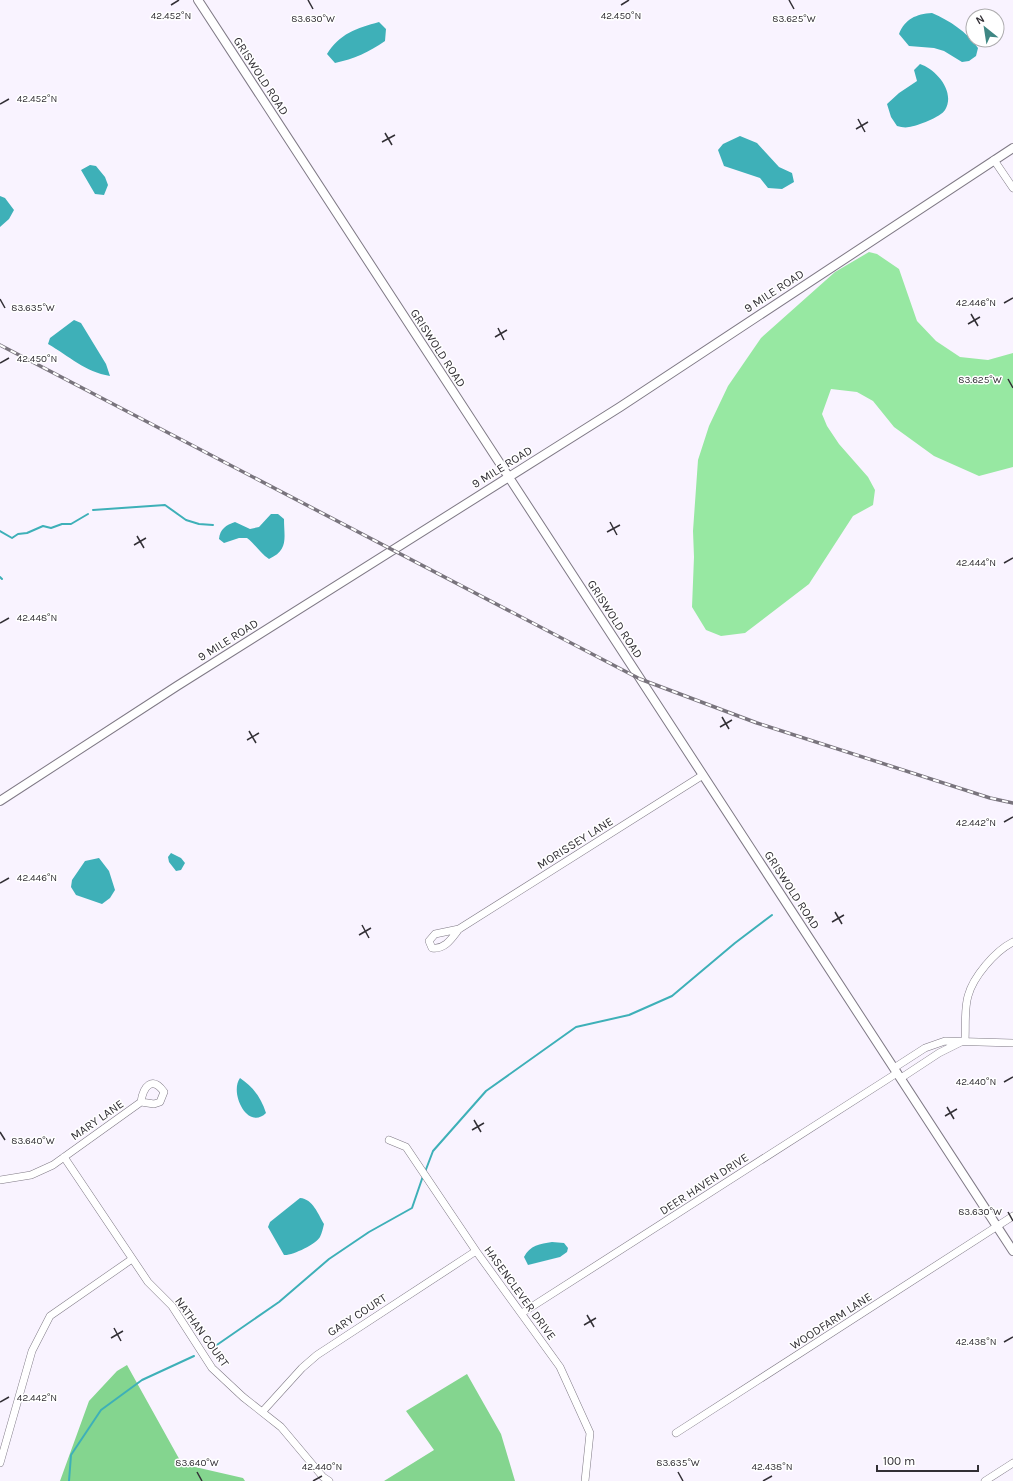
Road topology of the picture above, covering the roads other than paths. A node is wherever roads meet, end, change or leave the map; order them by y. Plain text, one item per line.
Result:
1 (198, 0) edge
2 (1013, 148) edge
3 (994, 160) junction
4 (1013, 188) edge
5 (508, 478) junction
6 (703, 775) junction
7 (0, 801) edge
8 (459, 929) dead end
9 (1013, 942) edge
10 (965, 1040) junction
11 (1013, 1043) edge
12 (897, 1073) junction
13 (141, 1102) dead end
14 (390, 1140) dead end
15 (64, 1157) junction
16 (0, 1180) edge
17 (1013, 1216) edge
18 (997, 1226) junction
19 (476, 1251) junction
20 (1013, 1251) edge
21 (132, 1259) junction
22 (522, 1313) junction
23 (263, 1411) junction
24 (676, 1433) dead end
25 (0, 1463) edge
26 (1013, 1463) edge
27 (329, 1481) edge
28 (585, 1481) edge
29 (985, 1481) edge

1 - 5 street, GRISWOLD ROAD
2 - 3 street, 9 MILE ROAD
3 - 4 street
3 - 5 street, 9 MILE ROAD
5 - 6 street, GRISWOLD ROAD
5 - 7 street, 9 MILE ROAD
6 - 8 street, MORISSEY LANE
6 - 12 street, GRISWOLD ROAD
9 - 10 street
10 - 11 street
10 - 12 street
10 - 12 street
12 - 18 street, GRISWOLD ROAD
12 - 22 street, DEER HAVEN DRIVE
13 - 15 street, MARY LANE
14 - 19 street, HASENCLEVER DRIVE
15 - 16 street, MARY LANE
15 - 21 street, NATHAN COURT
17 - 18 street, WOODFARM LANE
18 - 20 street, GRISWOLD ROAD
18 - 24 street, WOODFARM LANE
19 - 22 street, HASENCLEVER DRIVE
19 - 23 street, GARY COURT
21 - 23 street, NATHAN COURT
21 - 25 street
22 - 28 street, HASENCLEVER DRIVE
23 - 27 street, NATHAN COURT
26 - 29 street

